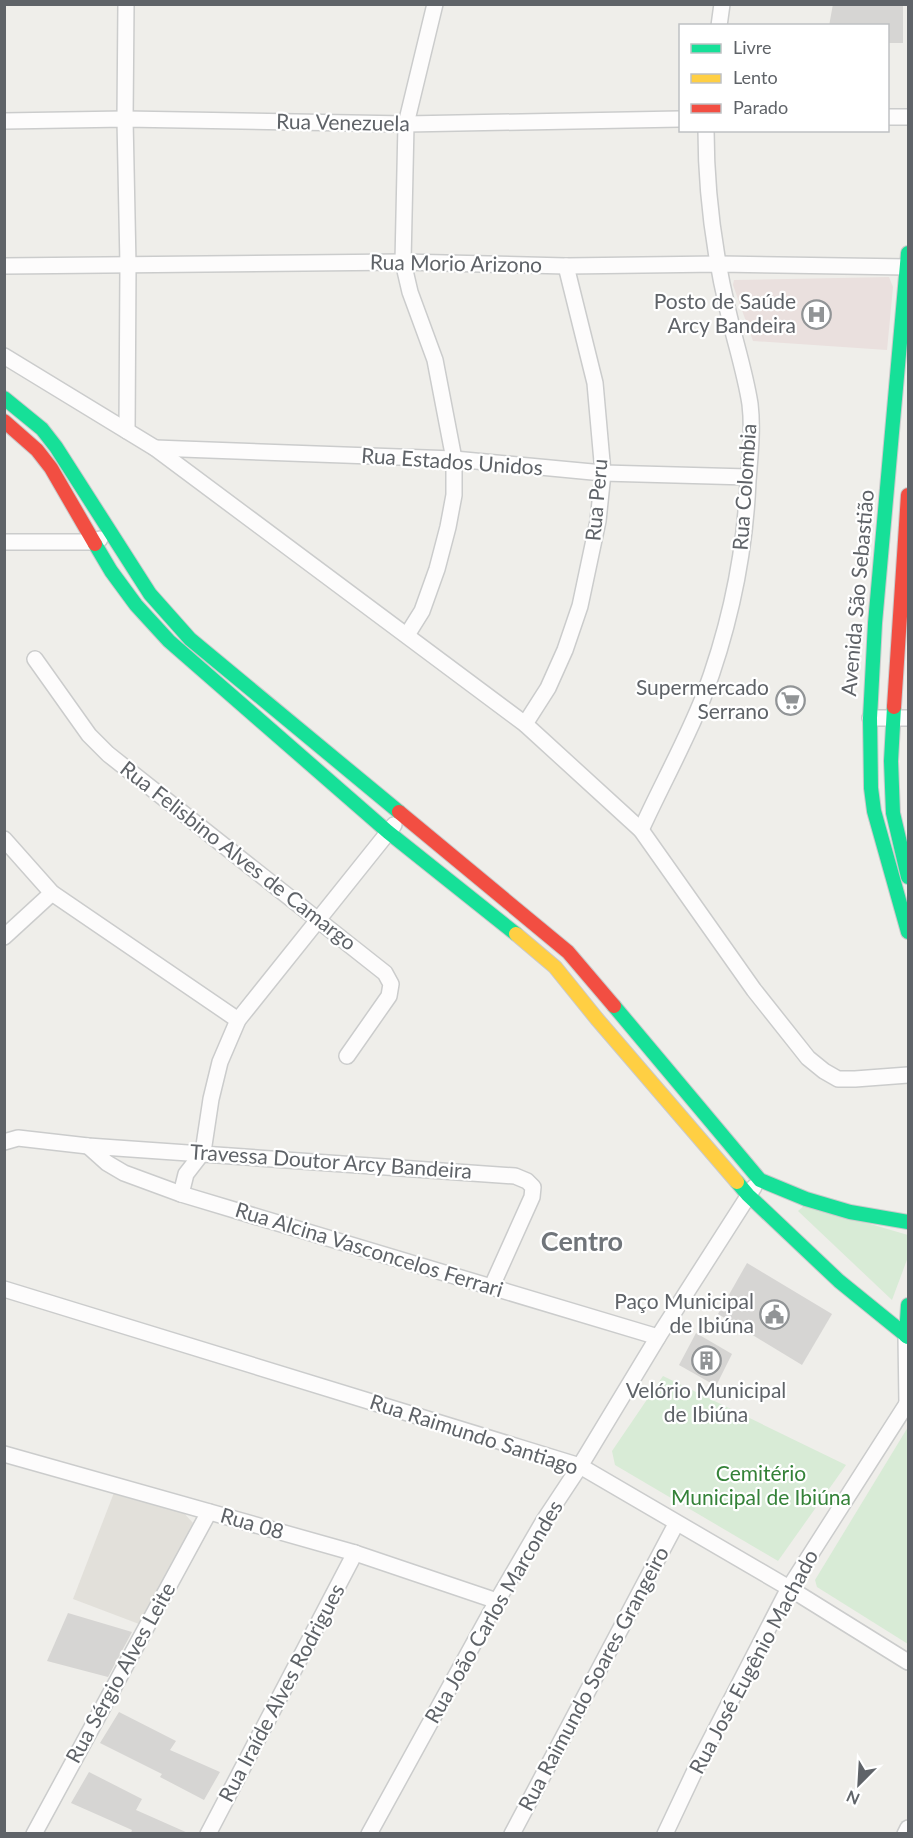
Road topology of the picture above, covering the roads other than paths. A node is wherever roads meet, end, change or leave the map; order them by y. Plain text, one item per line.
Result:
1 (126, 4) edge
2 (435, 4) edge
3 (722, 4) edge
4 (718, 24) edge
5 (889, 117) edge
6 (909, 117) edge
7 (125, 119) junction
8 (679, 119) edge
9 (4, 121) edge
10 (406, 124) junction
11 (706, 132) edge
12 (403, 262) junction
13 (908, 262) edge
14 (128, 264) junction
15 (719, 264) junction
16 (4, 266) edge
17 (566, 266) junction
18 (4, 356) edge
19 (4, 399) edge
20 (4, 421) edge
21 (127, 431) junction
22 (154, 448) junction
23 (454, 459) junction
24 (603, 473) junction
25 (748, 477) junction
26 (909, 495) edge
27 (111, 534) junction
28 (4, 542) edge
29 (94, 542) junction
30 (906, 567) edge
31 (879, 568) junction
32 (407, 635) junction
33 (35, 659) dead end
34 (870, 718) junction
35 (901, 718) edge
36 (525, 724) junction
37 (892, 787) junction
38 (871, 789) junction
39 (403, 813) junction
40 (641, 830) junction
41 (388, 832) junction
42 (4, 839) edge
43 (909, 876) edge
44 (52, 893) junction
45 (317, 919) junction
46 (909, 932) edge
47 (4, 937) edge
48 (568, 952) junction
49 (555, 967) junction
50 (238, 1020) junction
51 (347, 1056) dead end
52 (909, 1075) edge
53 (11, 1140) edge
54 (88, 1146) junction
55 (203, 1152) junction
56 (760, 1180) junction
57 (181, 1194) junction
58 (748, 1195) junction
59 (909, 1221) edge
60 (492, 1286) junction
61 (4, 1289) edge
62 (909, 1305) edge
63 (907, 1336) edge
64 (658, 1337) junction
65 (908, 1403) edge
66 (4, 1455) edge
67 (580, 1466) junction
68 (209, 1512) junction
69 (676, 1524) junction
70 (355, 1553) junction
71 (789, 1588) junction
72 (497, 1600) junction
73 (909, 1662) edge
74 (909, 1828) edge
75 (34, 1833) edge
76 (208, 1833) edge
77 (369, 1833) edge
78 (512, 1833) edge
79 (665, 1833) edge
80 (905, 1833) edge

1 - 7 street
2 - 10 street
3 - 4 street
5 - 6 street
7 - 9 street, Rua Venezuela
7 - 10 street, Rua Venezuela
7 - 14 street
8 - 10 street, Rua Venezuela
10 - 12 street
11 - 15 street, Rua Colombia
12 - 14 street, Rua Morio Arizono
12 - 17 street, Rua Morio Arizono
12 - 23 street
13 - 15 street, Rua Morio Arizono
13 - 31 main road, Avenida São Sebastião
14 - 16 street, Rua Morio Arizono
14 - 21 street
15 - 17 street, Rua Morio Arizono
15 - 25 street, Rua Colombia
17 - 24 street, Rua Peru
18 - 21 street
19 - 27 main road
20 - 29 main road
21 - 22 street
22 - 23 street, Rua Estados Unidos
22 - 32 street
23 - 24 street, Rua Estados Unidos
23 - 32 street
24 - 25 street, Rua Estados Unidos
24 - 36 street, Rua Peru
25 - 40 street, Rua Colombia
26 - 30 main road, Avenida São Sebastião
27 - 29 street
27 - 39 main road
28 - 29 street
29 - 41 main road
30 - 31 street
30 - 35 main road, Avenida São Sebastião
31 - 34 main road, Avenida São Sebastião
32 - 36 street
33 - 45 street, Rua Felisbino Alves de Camargo
34 - 35 street
34 - 38 main road, Avenida São Sebastião
35 - 37 main road, Avenida São Sebastião
36 - 40 street
37 - 38 main road
37 - 43 main road, Avenida São Sebastião
38 - 46 main road, Avenida São Sebastião
39 - 41 street
39 - 48 main road
40 - 52 street
41 - 45 street
41 - 49 main road
42 - 44 street
44 - 47 street
44 - 50 street
45 - 50 street
45 - 51 street, Rua Felisbino Alves de Camargo
48 - 49 main road
48 - 56 main road
49 - 58 main road
50 - 55 street
53 - 54 street, Travessa Doutor Arcy Bandeira
54 - 55 street, Travessa Doutor Arcy Bandeira
54 - 57 street, Rua Alcina Vasconcelos Ferrari
55 - 57 street
55 - 60 street, Travessa Doutor Arcy Bandeira
56 - 58 street, Rua João Carlos Marcondes
56 - 59 main road
57 - 60 street, Rua Alcina Vasconcelos Ferrari
58 - 63 main road
58 - 64 street, Rua João Carlos Marcondes
60 - 64 street, Rua Alcina Vasconcelos Ferrari
61 - 67 street, Rua Raimundo Santiago
62 - 63 main road
63 - 65 street, Rua José Eugênio Machado
64 - 67 street, Rua João Carlos Marcondes
65 - 71 street, Rua José Eugênio Machado
66 - 68 street, Rua 08
67 - 69 street, Rua Raimundo Santiago
67 - 72 street, Rua João Carlos Marcondes
68 - 70 street, Rua 08
68 - 75 street, Rua Sérgio Alves Leite
69 - 71 street, Rua Raimundo Santiago
69 - 78 street, Rua Raimundo Soares Grangeiro
70 - 72 street, Rua 08
70 - 76 street, Rua Iraíde Alves Rodrigues
71 - 73 street, Rua Raimundo Santiago
71 - 79 street, Rua José Eugênio Machado
72 - 77 street, Rua João Carlos Marcondes
74 - 80 street

